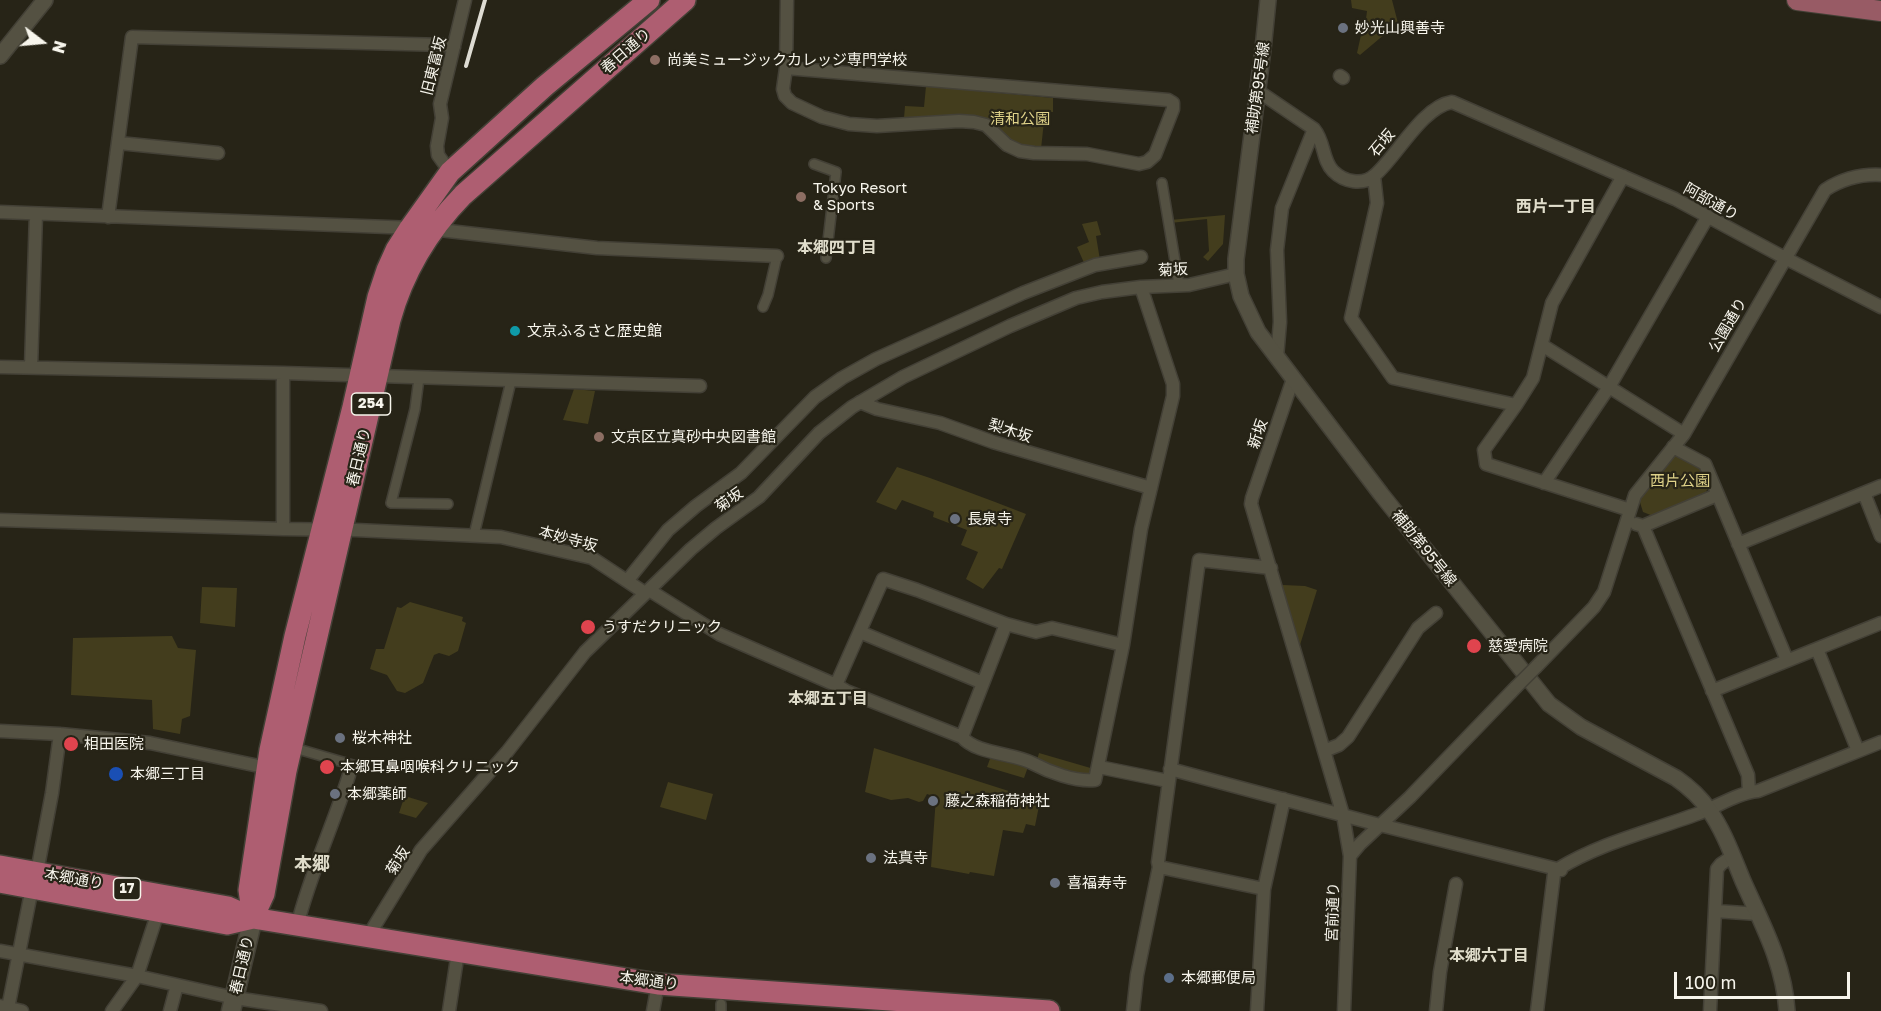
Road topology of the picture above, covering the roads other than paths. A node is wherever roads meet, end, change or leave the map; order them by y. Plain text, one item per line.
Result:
1 (45, 0) edge
2 (465, 0) edge
3 (649, 0) edge
4 (685, 0) edge
5 (786, 0) edge
6 (1268, 0) edge
7 (1797, 0) edge
8 (1881, 11) edge
9 (454, 47) junction
10 (0, 56) edge
11 (786, 68) junction
12 (1258, 91) junction
13 (1314, 129) junction
14 (1523, 132) joint
15 (119, 143) junction
16 (218, 153) dead end
17 (814, 164) dead end
18 (450, 172) junction
19 (1881, 175) edge
20 (1374, 176) junction
21 (1623, 176) junction
22 (1162, 183) dead end
23 (0, 212) edge
24 (36, 214) junction
25 (108, 217) junction
26 (1707, 218) junction
27 (410, 228) junction
28 (434, 230) junction
29 (777, 256) joint
30 (1141, 257) dead end
31 (826, 258) dead end
32 (1785, 258) junction
33 (1236, 274) junction
34 (1179, 285) junction
35 (1141, 287) junction
36 (763, 307) dead end
37 (1881, 307) edge
38 (1542, 345) junction
39 (1276, 357) junction
40 (0, 367) edge
41 (31, 368) junction
42 (283, 373) junction
43 (369, 376) junction
44 (419, 378) junction
45 (1293, 379) junction
46 (510, 381) junction
47 (700, 386) dead end
48 (1609, 387) junction
49 (860, 402) junction
50 (1516, 405) junction
51 (1684, 434) junction
52 (1673, 447) junction
53 (1544, 483) junction
54 (1881, 486) edge
55 (1151, 488) junction
56 (1864, 494) junction
57 (1717, 495) junction
58 (1251, 498) joint
59 (448, 504) dead end
60 (1628, 516) junction
61 (0, 520) edge
62 (1643, 526) junction
63 (283, 529) junction
64 (331, 530) junction
65 (474, 535) junction
66 (1881, 536) edge
67 (1738, 544) junction
68 (1271, 568) junction
69 (627, 581) junction
70 (647, 592) junction
71 (1436, 613) dead end
72 (1881, 622) edge
73 (1006, 624) junction
74 (860, 632) junction
75 (1123, 645) junction
76 (1817, 649) junction
77 (1787, 660) junction
78 (983, 683) junction
79 (836, 685) junction
80 (1712, 691) junction
81 (0, 731) edge
82 (60, 734) junction
83 (962, 737) junction
84 (1881, 742) edge
85 (291, 747) junction
86 (1324, 751) junction
87 (1858, 751) junction
88 (1099, 767) junction
89 (276, 769) junction
90 (351, 770) joint
91 (1169, 775) junction
92 (1749, 792) junction
93 (1284, 799) junction
94 (1709, 810) junction
95 (1343, 815) junction
96 (1379, 825) junction
97 (1350, 856) junction
98 (1733, 856) junction
99 (0, 866) edge
100 (1159, 867) junction
101 (1560, 870) junction
102 (34, 880) junction
103 (0, 882) edge
104 (1456, 884) dead end
105 (1263, 889) junction
106 (1715, 911) junction
107 (158, 912) junction
108 (1758, 914) junction
109 (253, 918) junction
110 (297, 926) junction
111 (367, 938) junction
112 (0, 951) edge
113 (458, 952) junction
114 (19, 954) junction
115 (137, 976) junction
116 (658, 984) junction
117 (177, 985) junction
118 (233, 1005) edge
119 (4, 1007) edge
120 (22, 1011) edge
121 (112, 1011) edge
122 (170, 1011) edge
123 (321, 1011) edge
124 (449, 1011) edge
125 (653, 1011) edge
126 (1049, 1011) edge
127 (1133, 1011) edge
128 (1257, 1011) edge
129 (1344, 1011) edge
130 (1436, 1011) edge
131 (1537, 1011) edge
132 (1710, 1011) edge
133 (1787, 1011) edge

1 - 10 street
2 - 9 street, 旧東富坂
3 - 18 highway, 春日通り / 254
4 - 28 highway, 春日通り / 254
5 - 11 street
6 - 12 street, 補助第95号線
7 - 8 main road
9 - 15 street
9 - 18 street, 旧東富坂
11 - 11 street
12 - 13 street
12 - 33 street, 補助第95号線
13 - 20 street, 石坂
13 - 39 street
14 - 20 street, 石坂
14 - 21 street, 阿部通り
15 - 16 street
15 - 25 street
17 - 31 street
18 - 27 highway, 春日通り / 254
19 - 32 street, 公園通り
20 - 50 street
21 - 26 street, 阿部通り
21 - 38 street
22 - 34 street
23 - 24 street
24 - 25 street
24 - 41 street
25 - 27 street
26 - 32 street, 阿部通り
26 - 48 street
27 - 28 street
27 - 43 highway, 春日通り / 254
28 - 29 street
28 - 43 highway, 春日通り / 254
29 - 36 street
30 - 69 street
32 - 37 street, 阿部通り
32 - 51 street, 公園通り
33 - 34 street, 菊坂
33 - 39 street, 補助第95号線
34 - 35 street, 菊坂
35 - 49 street, 菊坂
35 - 55 street
38 - 48 street
38 - 50 street
39 - 45 street, 補助第95号線
40 - 41 street
41 - 42 street
42 - 43 street
42 - 63 street
43 - 44 street
43 - 64 highway, 春日通り / 254
44 - 46 street
44 - 59 street
45 - 58 street, 新坂
45 - 94 street, 補助第95号線
46 - 47 street
46 - 65 street
48 - 51 street
48 - 53 street
49 - 55 street, 梨木坂
49 - 70 street, 菊坂
50 - 53 street
51 - 52 street, 公園通り
52 - 57 street
52 - 60 street, 公園通り
53 - 60 street
54 - 56 street
55 - 75 street
56 - 66 street
56 - 67 street
57 - 62 street
57 - 67 street
58 - 68 street, 宮前通り
60 - 62 street
60 - 96 street, 公園通り, bridge
61 - 63 street, 本妙寺坂
62 - 80 street
63 - 64 street, 本妙寺坂
64 - 65 street, 本妙寺坂
64 - 85 highway, 春日通り / 254
64 - 89 highway, 春日通り / 254
65 - 69 street, 本妙寺坂
67 - 77 street
68 - 86 street, 宮前通り
68 - 91 street
69 - 70 street, 本妙寺坂
70 - 79 street, 本妙寺坂
70 - 111 street, 菊坂
71 - 86 street
72 - 76 street
73 - 74 street
73 - 75 street
73 - 78 street
74 - 78 street
74 - 79 street
75 - 88 street
76 - 77 street
76 - 87 street
77 - 80 street
78 - 83 street
79 - 83 street, 本妙寺坂
80 - 92 street
81 - 82 street
82 - 89 street
82 - 102 street
83 - 88 street, 本妙寺坂
84 - 87 street
85 - 89 highway, 春日通り / 254
85 - 90 street
86 - 95 street, 宮前通り
87 - 92 street
88 - 91 street
89 - 109 highway, 春日通り / 254
90 - 110 street
91 - 93 street
91 - 100 street
92 - 94 street
93 - 95 street
93 - 105 street
94 - 98 street, 補助第95号線
94 - 101 street
95 - 96 street
95 - 97 street, 宮前通り
96 - 97 street, 公園通り
96 - 101 street
97 - 129 street, 宮前通り
98 - 106 street
98 - 108 street, 補助第95号線
99 - 102 highway, 本郷通り / 17
100 - 105 street
100 - 127 street
101 - 131 street
102 - 103 highway, 本郷通り / 17
102 - 107 highway, 本郷通り / 17
102 - 109 highway, 本郷通り / 17
102 - 114 street
104 - 130 street
105 - 128 street
106 - 108 street
106 - 132 street
107 - 109 highway, 本郷通り / 17
107 - 115 street
108 - 133 street, 補助第95号線
109 - 110 highway, 本郷通り / 17
109 - 118 main road, 春日通り
110 - 111 highway, 本郷通り / 17
111 - 113 highway, 本郷通り / 17
112 - 114 street
113 - 116 highway, 本郷通り / 17
113 - 124 street
114 - 115 street
114 - 119 street
115 - 117 street
115 - 121 street
116 - 125 street
116 - 126 highway, 本郷通り / 17
117 - 118 street
117 - 122 street
118 - 123 street
119 - 120 street

